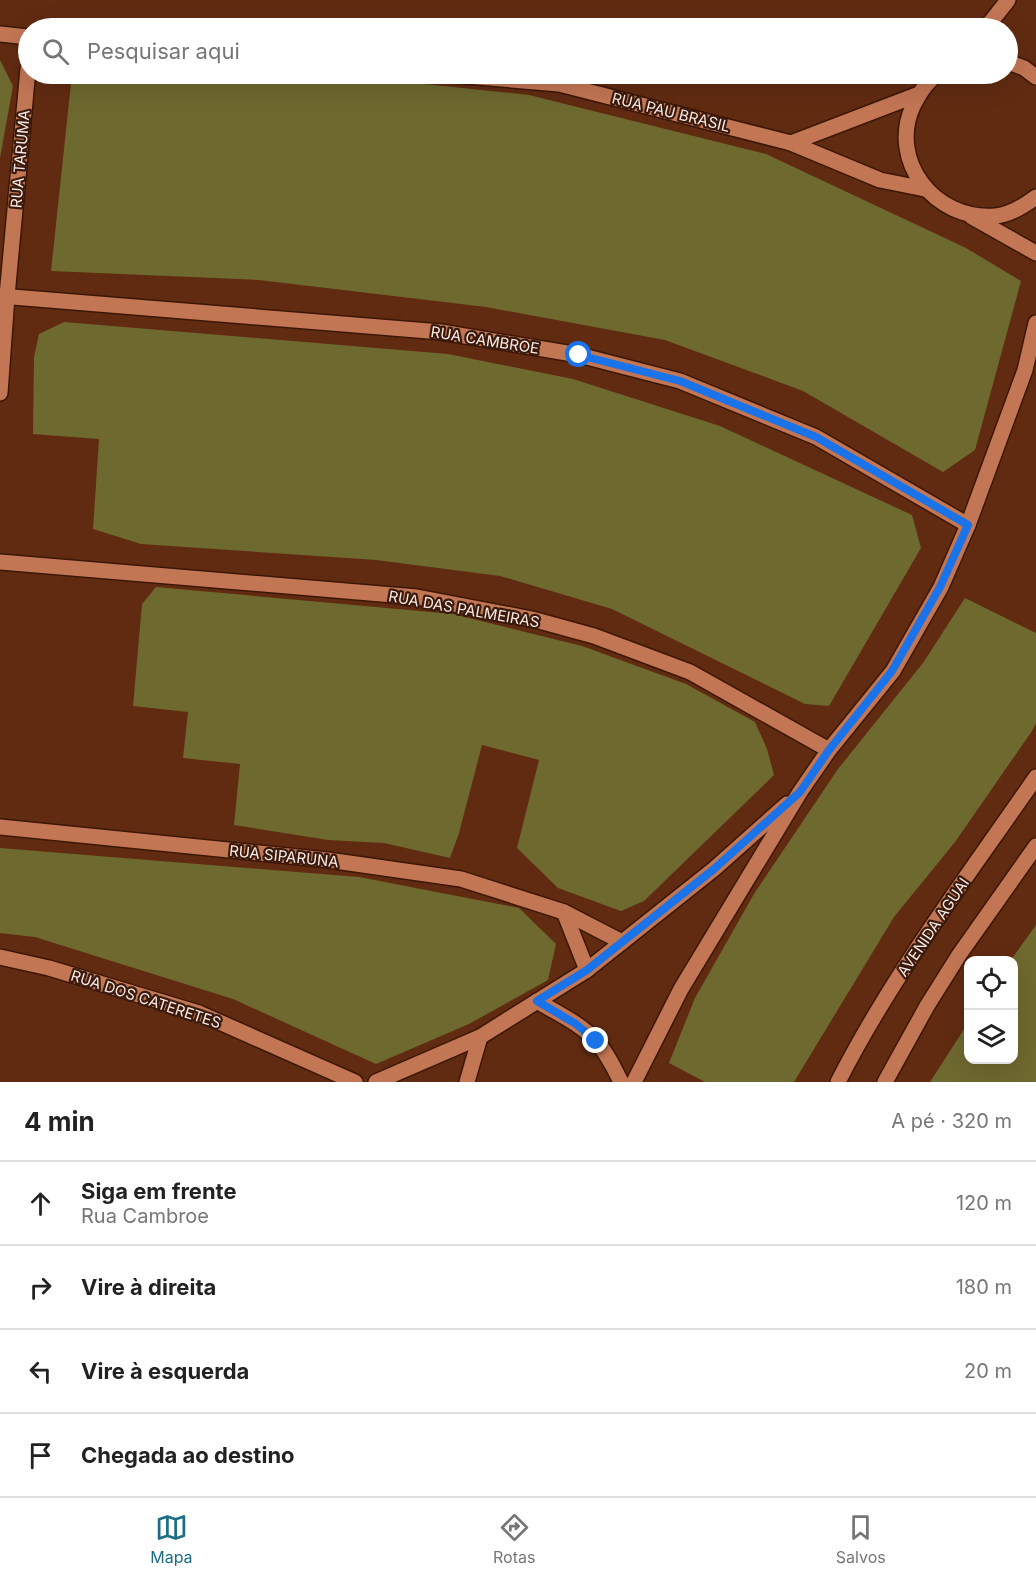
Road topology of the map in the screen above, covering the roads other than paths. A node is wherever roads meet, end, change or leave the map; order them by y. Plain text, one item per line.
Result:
1 (1008, 0) edge
2 (994, 18) edge
3 (0, 34) edge
4 (18, 36) edge
5 (1018, 66) edge
6 (1036, 77) edge
7 (26, 84) edge
8 (559, 84) edge
9 (928, 84) edge
10 (918, 94) junction
11 (790, 143) junction
12 (925, 189) junction
13 (1036, 197) edge
14 (970, 215) junction
15 (1036, 253) edge
16 (3, 296) edge
17 (1036, 322) edge
18 (0, 393) edge
19 (968, 525) junction
20 (0, 562) edge
21 (829, 750) junction
22 (1036, 777) edge
23 (800, 792) junction
24 (0, 827) edge
25 (1036, 846) edge
26 (564, 912) junction
27 (622, 942) junction
28 (0, 957) edge
29 (587, 970) junction
30 (537, 1001) junction
31 (480, 1037) junction
32 (355, 1082) edge
33 (376, 1082) edge
34 (467, 1082) edge
35 (621, 1082) edge
36 (634, 1082) edge
37 (838, 1082) edge
38 (885, 1082) edge

1 - 2 street
3 - 4 street
5 - 6 street
7 - 16 street, RUA TARUMA
8 - 11 street, RUA PAU BRASIL
9 - 10 street
10 - 11 street
10 - 12 street
11 - 12 street, RUA PAU BRASIL
12 - 14 street
13 - 14 street
14 - 15 street
16 - 18 street, RUA TARUMA
16 - 19 street, RUA CAMBROE
17 - 19 street
19 - 21 street
20 - 21 street, RUA DAS PALMEIRAS
21 - 23 street
22 - 37 street, AVENIDA AGUAI
23 - 27 street
23 - 36 street
24 - 26 street, RUA SIPARUNA
25 - 38 street
26 - 27 street, RUA SIPARUNA
26 - 29 street
27 - 29 street
28 - 32 street, RUA DOS CATERETES
29 - 30 street
30 - 31 street
30 - 35 street
31 - 33 street
31 - 34 street

